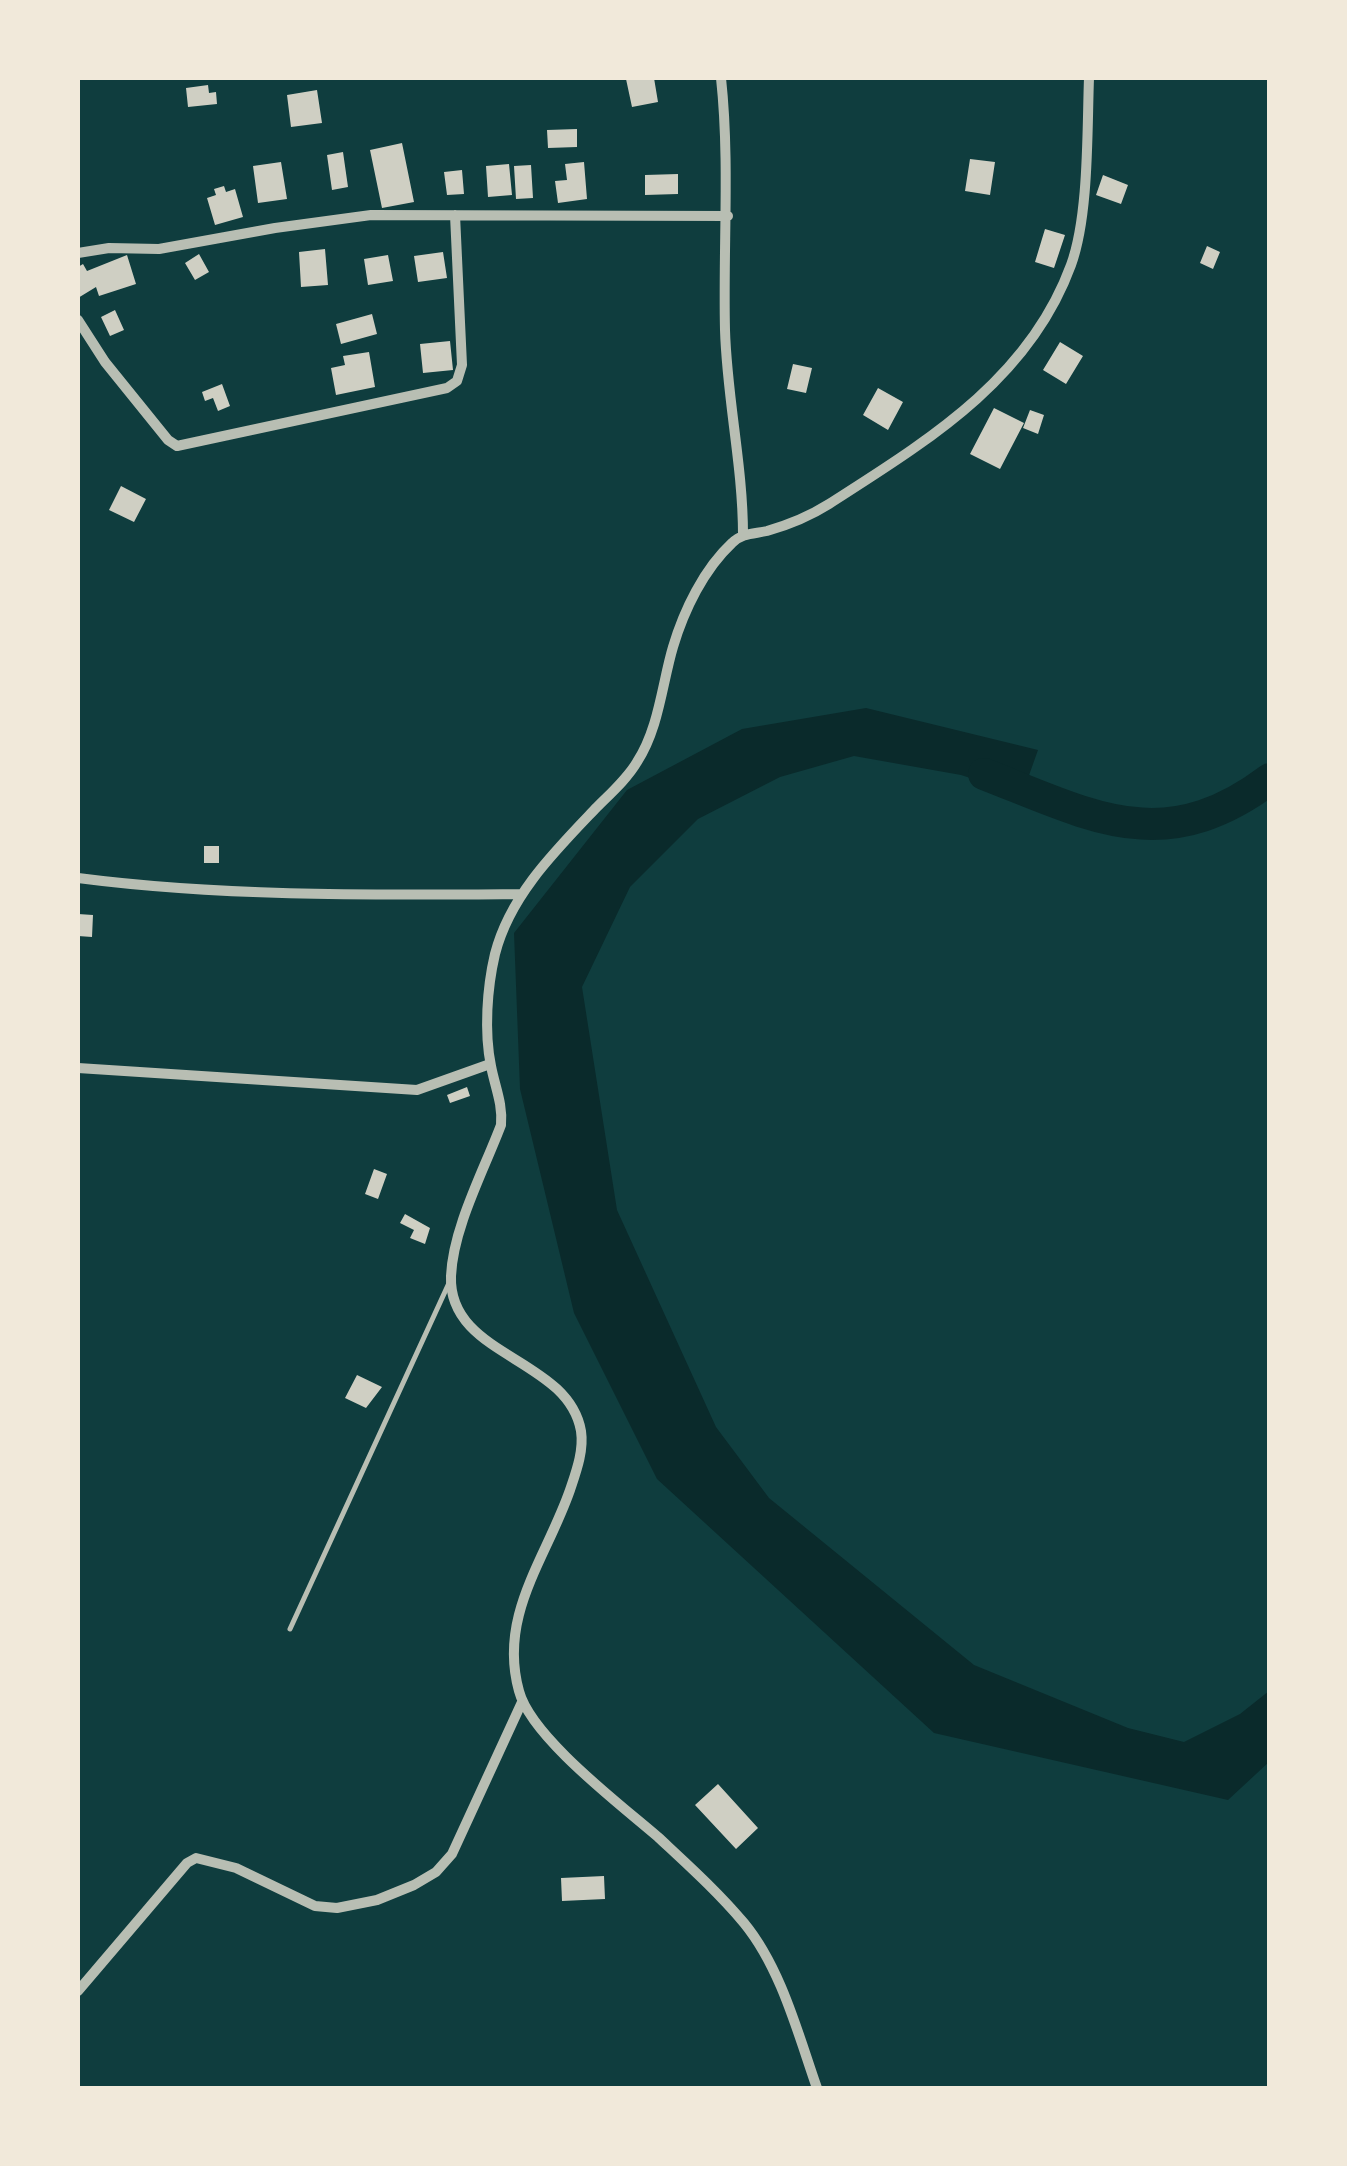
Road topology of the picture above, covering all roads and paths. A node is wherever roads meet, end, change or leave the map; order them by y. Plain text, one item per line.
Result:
1 (721, 78) edge
2 (1089, 78) edge
3 (455, 216) junction
4 (728, 216) junction
5 (78, 254) edge
6 (78, 320) edge
7 (743, 535) junction
8 (78, 878) edge
9 (522, 894) junction
10 (490, 1064) junction
11 (78, 1068) edge
12 (450, 1280) junction
13 (290, 1629) dead end
14 (522, 1702) junction
15 (78, 1990) edge
16 (817, 2088) edge

1 - 4 street
2 - 7 street
3 - 4 street
3 - 5 street
3 - 6 street
4 - 7 street
7 - 9 street
8 - 9 street
9 - 10 street
10 - 11 street
10 - 12 street
12 - 13 lane
12 - 14 street
14 - 15 street
14 - 16 street

